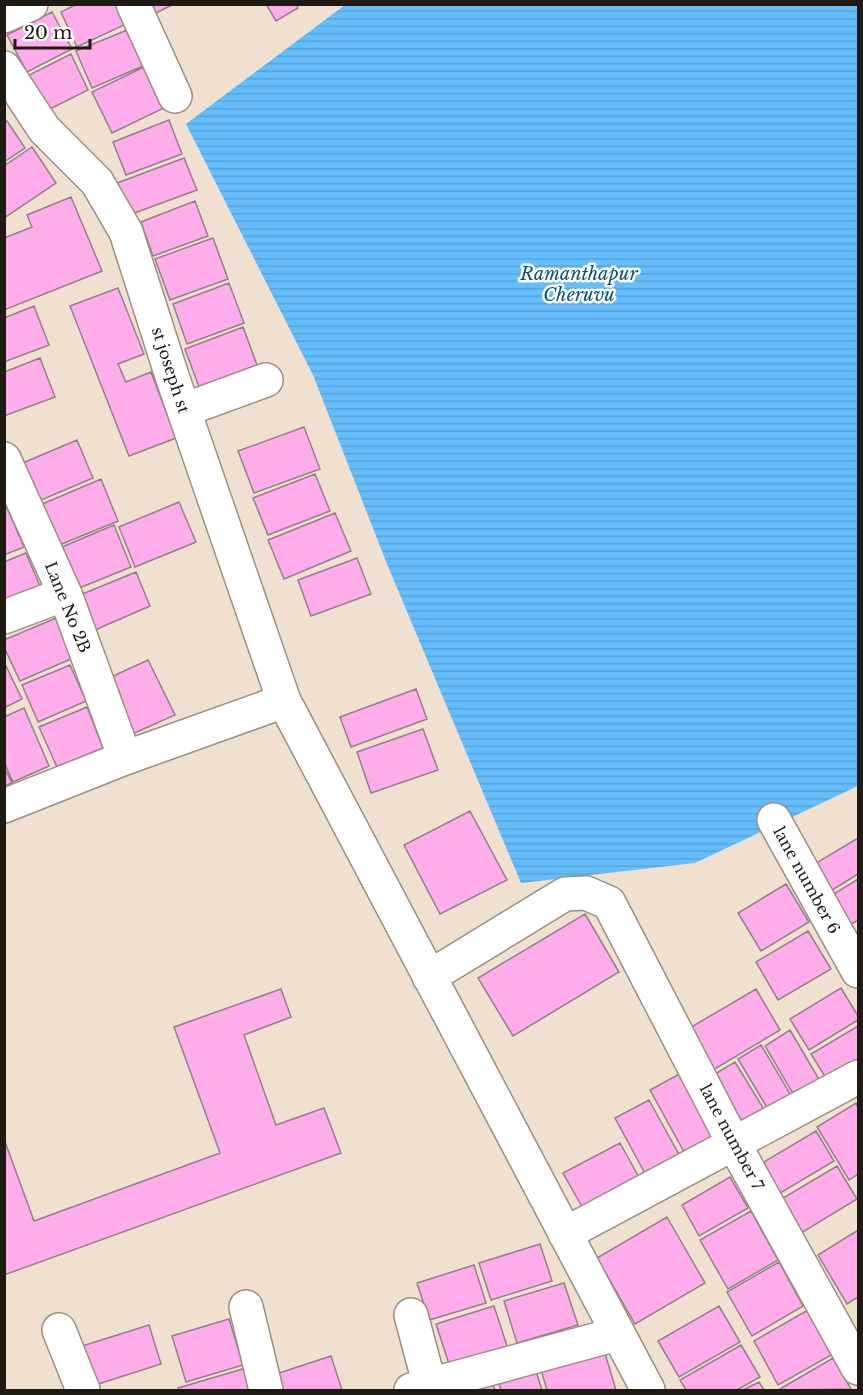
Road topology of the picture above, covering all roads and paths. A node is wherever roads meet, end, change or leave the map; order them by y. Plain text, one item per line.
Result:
1 (31, 4) edge
2 (133, 4) edge
3 (4, 16) edge
4 (4, 68) edge
5 (175, 96) dead end
6 (267, 380) dead end
7 (184, 410) junction
8 (4, 459) edge
9 (65, 594) junction
10 (4, 616) edge
11 (284, 701) junction
12 (125, 758) junction
13 (4, 806) edge
14 (774, 820) dead end
15 (858, 971) edge
16 (429, 976) junction
17 (858, 1077) edge
18 (734, 1144) junction
19 (565, 1234) junction
20 (246, 1307) dead end
21 (411, 1315) dead end
22 (59, 1330) dead end
23 (617, 1334) junction
24 (858, 1368) edge
25 (424, 1389) edge
26 (83, 1390) edge
27 (266, 1390) edge
28 (648, 1390) edge

1 - 3 street
2 - 5 street
4 - 7 street, st joseph st
6 - 7 street
7 - 11 street, st joseph st
8 - 9 street, Lane No 2B
9 - 10 street
9 - 12 street, Lane No 2B
11 - 12 street
11 - 16 street, st joseph st
12 - 13 street
14 - 15 street, lane number 6
16 - 18 street, lane number 7
16 - 19 street, st joseph st
17 - 18 street
18 - 19 street
18 - 24 street, lane number 7
19 - 23 street, st joseph st
20 - 27 street
21 - 25 street
22 - 26 street
23 - 25 street
23 - 28 street, st joseph st

